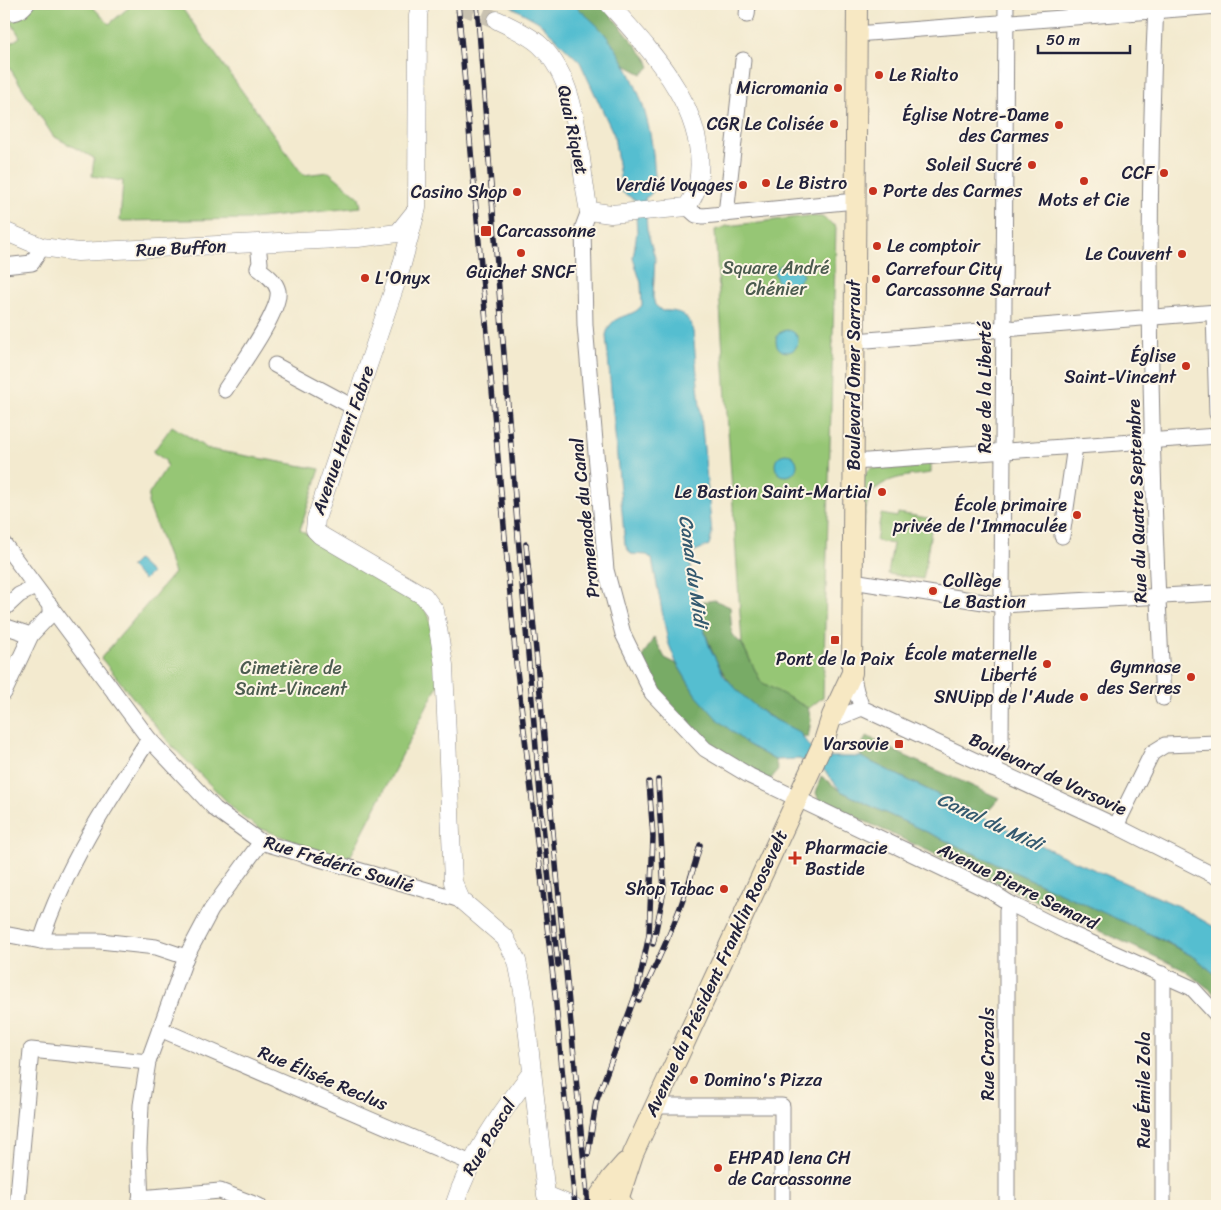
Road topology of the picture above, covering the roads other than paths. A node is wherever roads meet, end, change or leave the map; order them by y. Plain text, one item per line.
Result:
1 (27, 4) edge
2 (420, 4) edge
3 (609, 4) edge
4 (857, 4) edge
5 (1006, 4) edge
6 (1217, 6) edge
7 (1156, 8) edge
8 (4, 10) edge
9 (1080, 11) edge
10 (497, 20) tunnel mouth
11 (1006, 24) junction
12 (856, 34) junction
13 (744, 60) dead end
14 (855, 201) junction
15 (687, 207) junction
16 (417, 208) junction
17 (588, 211) junction
18 (726, 214) junction
19 (4, 231) edge
20 (362, 238) junction
21 (258, 243) junction
22 (408, 246) junction
23 (42, 247) junction
24 (4, 266) edge
25 (1216, 312) edge
26 (1152, 318) junction
27 (1004, 329) junction
28 (855, 341) junction
29 (275, 365) dead end
30 (225, 390) dead end
31 (355, 408) junction
32 (1217, 414) edge
33 (1217, 436) edge
34 (1153, 440) junction
35 (1075, 446) junction
36 (1003, 451) junction
37 (854, 462) junction
38 (1062, 536) dead end
39 (4, 544) edge
40 (853, 581) junction
41 (35, 587) junction
42 (1217, 594) edge
43 (1158, 597) junction
44 (50, 605) junction
45 (1002, 605) junction
46 (4, 609) edge
47 (4, 626) edge
48 (31, 635) junction
49 (852, 674) junction
50 (4, 693) edge
51 (1163, 698) dead end
52 (862, 708) junction
53 (830, 721) junction
54 (149, 739) junction
55 (1217, 743) edge
56 (992, 769) junction
57 (798, 794) junction
58 (1116, 826) junction
59 (261, 842) junction
60 (1217, 877) edge
61 (461, 900) junction
62 (1009, 903) junction
63 (4, 934) edge
64 (41, 941) junction
65 (186, 957) junction
66 (1163, 974) junction
67 (1217, 1015) edge
68 (160, 1029) junction
69 (148, 1062) junction
70 (532, 1072) junction
71 (654, 1106) junction
72 (633, 1154) junction
73 (471, 1162) junction
74 (141, 1202) edge
75 (571, 1205) edge
76 (17, 1206) edge
77 (259, 1206) edge
78 (454, 1206) edge
79 (593, 1206) edge
80 (623, 1206) edge
81 (782, 1206) edge
82 (1007, 1206) edge
83 (1163, 1206) edge

1 - 8 street
2 - 16 street
3 - 15 street
4 - 12 main road, Boulevard Omer Sarraut
5 - 11 street, Rue de la Liberté
6 - 7 street
7 - 9 street
7 - 26 street, Rue du Quatre Septembre
9 - 11 street
10 - 17 street, Quai Riquet
11 - 12 street
11 - 27 street, Rue de la Liberté
12 - 14 main road, Boulevard Omer Sarraut
13 - 18 street
14 - 18 street
14 - 28 main road, Boulevard Omer Sarraut
15 - 17 street
15 - 18 street
16 - 20 street, Rue Buffon
16 - 22 street
17 - 57 street, Promenade du Canal
19 - 23 street, Rue Buffon
20 - 21 street, Rue Buffon
20 - 22 street, Rue Buffon
21 - 23 street, Rue Buffon
21 - 30 street
22 - 31 street, Avenue Henri Fabre
23 - 24 street
25 - 26 street
25 - 32 street
26 - 27 street
26 - 34 street, Rue du Quatre Septembre
27 - 28 street
27 - 36 street, Rue de la Liberté
28 - 37 main road, Boulevard Omer Sarraut
29 - 31 street
31 - 61 street, Avenue Henri Fabre
33 - 34 street
34 - 35 street
34 - 43 street, Rue du Quatre Septembre
35 - 36 street
35 - 38 street
36 - 37 street
36 - 45 street, Rue de la Liberté
37 - 40 main road, Boulevard Omer Sarraut
39 - 41 street, Rue Frédéric Soulié
40 - 45 street
40 - 49 main road, Boulevard Omer Sarraut
41 - 44 street, Rue Frédéric Soulié
41 - 46 street
42 - 43 street
43 - 45 street
43 - 51 street, Rue du Quatre Septembre
44 - 48 street
44 - 54 street, Rue Frédéric Soulié
45 - 56 street, Rue de la Liberté
47 - 48 street
48 - 50 street
49 - 52 street
49 - 53 main road, Boulevard Omer Sarraut
52 - 53 street
52 - 56 street, Boulevard de Varsovie
53 - 57 main road, Boulevard Omer Sarraut
54 - 59 street, Rue Frédéric Soulié
54 - 64 street
55 - 58 street
56 - 58 street, Boulevard de Varsovie
57 - 62 street, Avenue Pierre Semard
57 - 71 main road, Avenue du Président Franklin Roosevelt
58 - 60 street, Boulevard de Varsovie
59 - 61 street, Rue Frédéric Soulié
59 - 65 street
61 - 70 street, Rue Frédéric Soulié
62 - 66 street, Avenue Pierre Semard
62 - 82 street, Rue Crozals
63 - 64 street
64 - 65 street
65 - 68 street
66 - 67 street, Avenue Pierre Semard
66 - 83 street, Rue Émile Zola
68 - 69 street
68 - 73 street, Rue Élisée Reclus
69 - 74 street
69 - 76 street
70 - 73 street, Rue Pascal
70 - 75 street, Rue Frédéric Soulié
71 - 72 main road, Avenue du Président Franklin Roosevelt
71 - 81 street
72 - 79 main road, Avenue du Président Franklin Roosevelt
72 - 80 main road, Avenue du Président Franklin Roosevelt
73 - 78 street, Rue Pascal
74 - 77 street

